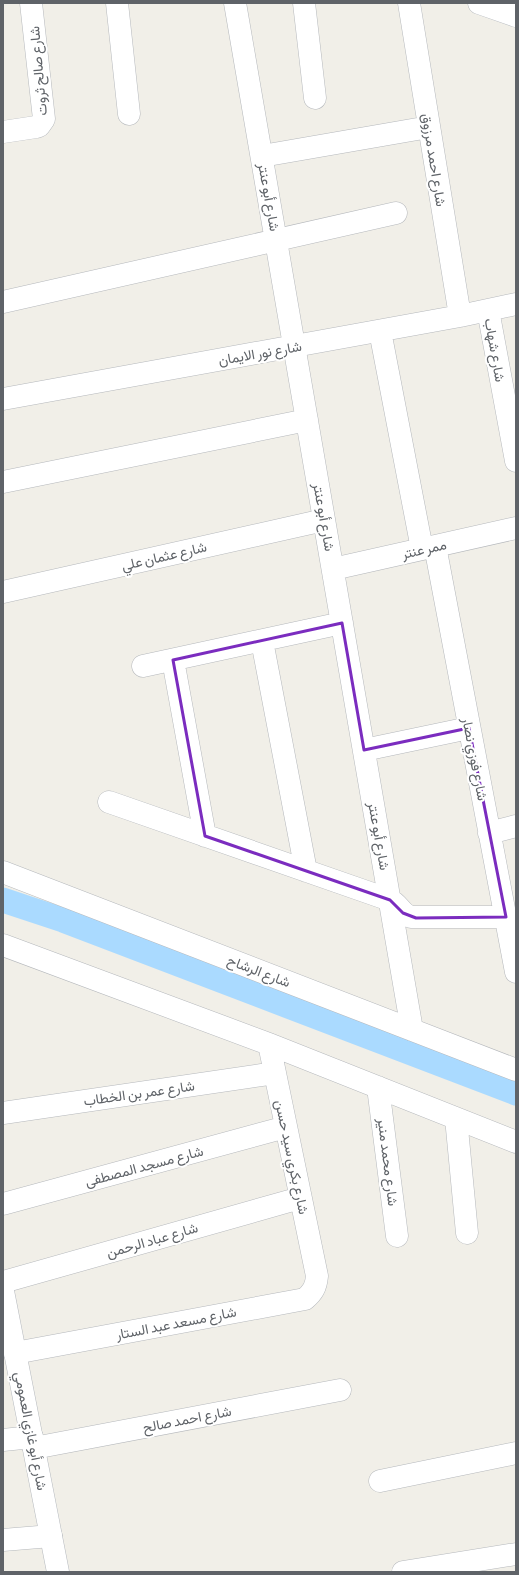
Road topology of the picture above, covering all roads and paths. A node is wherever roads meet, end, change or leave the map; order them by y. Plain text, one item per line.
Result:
1 (31, 3) edge
2 (118, 3) edge
3 (235, 3) edge
4 (304, 3) edge
5 (409, 3) edge
6 (480, 3) edge
7 (516, 16) edge
8 (315, 98) dead end
9 (129, 114) dead end
10 (429, 127) junction
11 (3, 132) edge
12 (262, 156) junction
13 (396, 213) dead end
14 (276, 240) junction
15 (3, 302) edge
16 (516, 304) edge
17 (488, 310) junction
18 (460, 316) junction
19 (380, 331) junction
20 (294, 346) junction
21 (3, 400) edge
22 (307, 420) junction
23 (516, 461) edge
24 (3, 482) edge
25 (324, 520) junction
26 (516, 528) edge
27 (429, 548) junction
28 (333, 569) junction
29 (3, 592) edge
30 (342, 623) junction
31 (262, 640) junction
32 (172, 660) junction
33 (143, 666) dead end
34 (470, 728) junction
35 (364, 750) junction
36 (109, 802) dead end
37 (516, 826) edge
38 (489, 833) junction
39 (205, 836) junction
40 (306, 871) junction
41 (3, 872) edge
42 (390, 900) junction
43 (506, 917) junction
44 (3, 945) edge
45 (516, 972) edge
46 (412, 1030) junction
47 (269, 1044) junction
48 (516, 1070) edge
49 (275, 1073) junction
50 (378, 1087) junction
51 (3, 1114) edge
52 (456, 1118) junction
53 (286, 1127) junction
54 (516, 1142) edge
55 (300, 1198) junction
56 (3, 1204) edge
57 (467, 1233) dead end
58 (397, 1236) dead end
59 (315, 1270) joint
60 (3, 1282) edge
61 (3, 1291) edge
62 (15, 1354) junction
63 (340, 1390) dead end
64 (3, 1440) edge
65 (33, 1443) junction
66 (516, 1453) edge
67 (380, 1481) dead end
68 (51, 1536) junction
69 (3, 1540) edge
70 (516, 1554) edge
71 (58, 1572) edge
72 (403, 1572) edge

1 - 11 street, شارع صالح ثروت
2 - 9 street
3 - 12 street, شارع أبو عنتر
4 - 8 street
5 - 10 street, شارع احمد مرزوق
6 - 7 street
10 - 12 street
10 - 18 street, شارع احمد مرزوق
12 - 14 street, شارع أبو عنتر
13 - 14 street
14 - 15 street
14 - 20 street, شارع أبو عنتر
16 - 17 street, شارع نور الايمان
17 - 18 street, شارع نور الايمان
17 - 23 street, شارع شهاب
18 - 19 street, شارع نور الايمان
19 - 20 street, شارع نور الايمان
19 - 27 street, شارع فوزي نصار
20 - 21 street, شارع نور الايمان
20 - 22 street, شارع أبو عنتر
22 - 24 street
22 - 25 street, شارع أبو عنتر
25 - 28 street, شارع أبو عنتر
25 - 29 street, شارع عثمان علي
26 - 27 street, ممر عنتر
27 - 28 street, ممر عنتر
27 - 34 street, شارع فوزي نصار
28 - 30 street, شارع أبو عنتر
30 - 31 street
30 - 35 street, شارع أبو عنتر
31 - 32 street
31 - 40 street
32 - 33 street
32 - 39 street
34 - 35 street
34 - 38 street, شارع فوزي نصار
35 - 42 street, شارع أبو عنتر
36 - 39 street
37 - 38 street
38 - 43 street, شارع فوزي نصار
39 - 40 street
40 - 42 street
41 - 46 street, شارع الرشاح
42 - 43 street
42 - 46 street, شارع أبو عنتر
43 - 45 street, شارع فوزي نصار
44 - 47 street
46 - 48 street, شارع الرشاح
47 - 49 street, شارع بكري سيد حسن
47 - 50 street
49 - 51 street, شارع عمر بن الخطاب
49 - 53 street, شارع بكري سيد حسن
50 - 52 street
50 - 58 street, شارع محمد منير
52 - 54 street
52 - 57 street
53 - 55 street, شارع بكري سيد حسن
53 - 56 street, شارع مسجد المصطفى
55 - 59 street, شارع بكري سيد حسن
55 - 60 street, شارع عباد الرحمن
59 - 62 street, شارع مسعد عبد الستار
61 - 62 street, شارع أبو غازي العمومي
62 - 65 street, شارع أبو غازي العمومي
63 - 65 street, شارع احمد صالح
64 - 65 street, شارع احمد صالح
65 - 68 street, شارع أبو غازي العمومي
66 - 67 street
68 - 69 street
68 - 71 street, شارع أبو غازي العمومي
70 - 72 street

